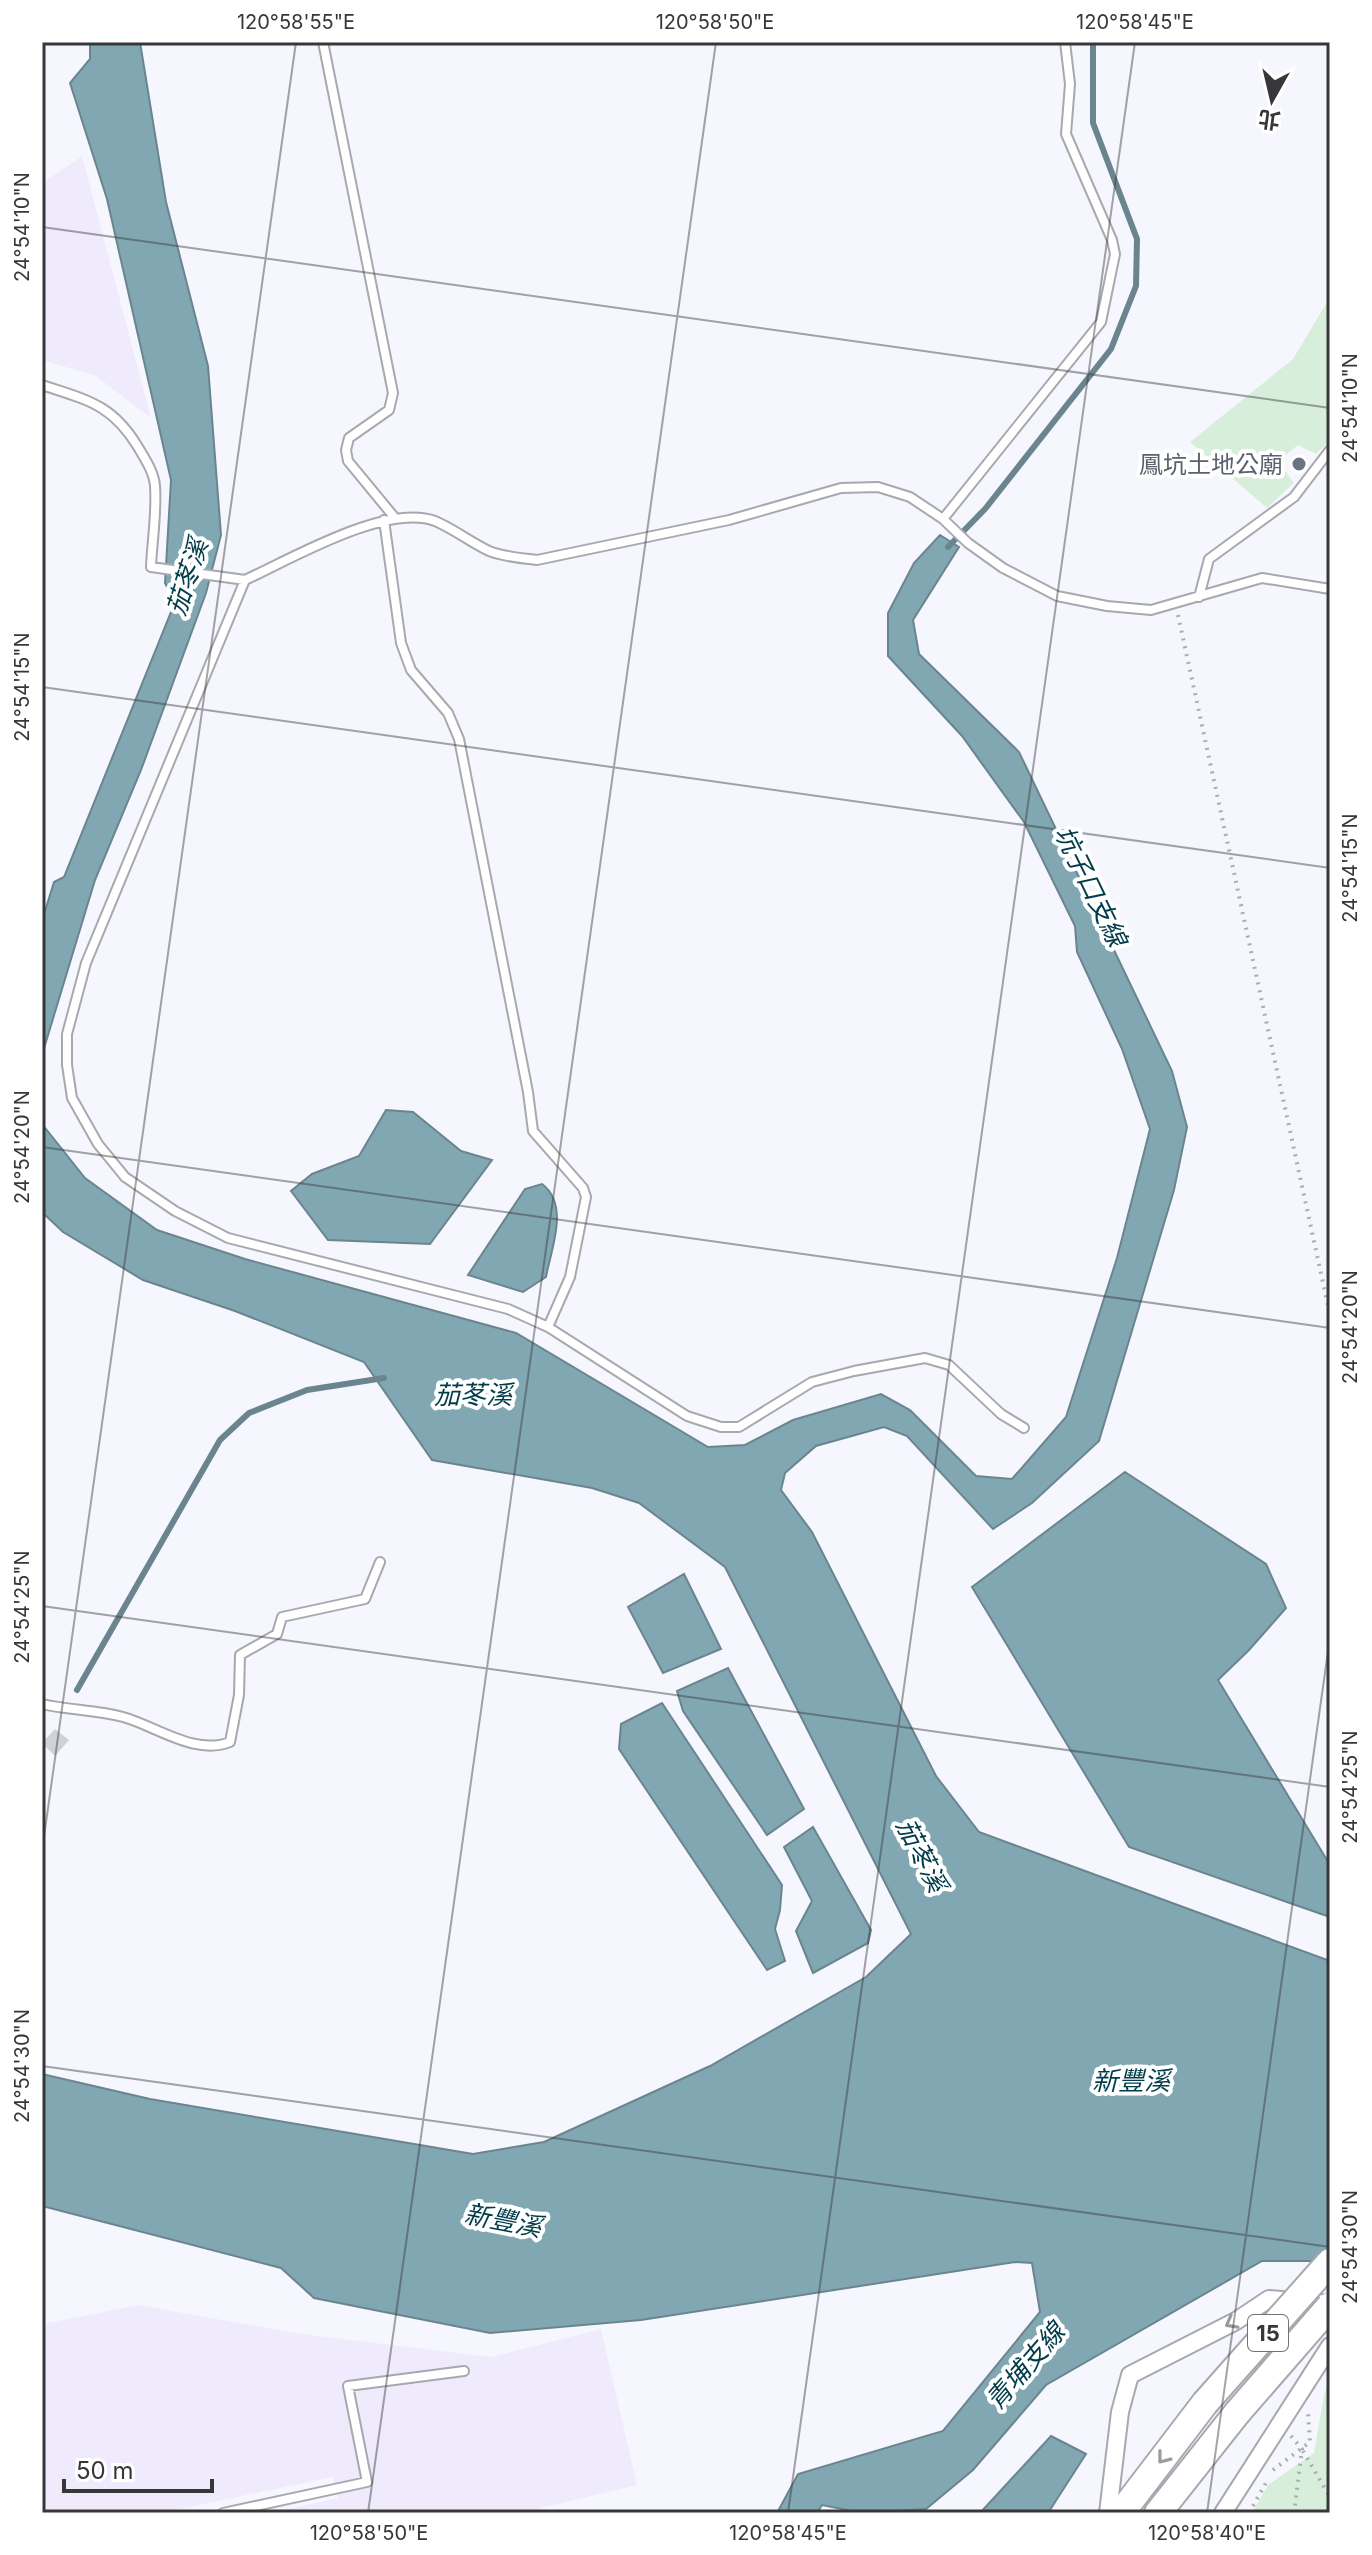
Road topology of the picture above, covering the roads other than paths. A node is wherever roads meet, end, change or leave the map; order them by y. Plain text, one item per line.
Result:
1 (323, 42) edge
2 (1065, 42) edge
3 (42, 385) edge
4 (1330, 450) edge
5 (395, 518) junction
6 (943, 519) junction
7 (384, 520) junction
8 (245, 580) junction
9 (1330, 589) edge
10 (1199, 597) junction
11 (548, 1327) junction
12 (1024, 1428) dead end
13 (380, 1562) dead end
14 (42, 1704) edge
15 (1330, 2262) edge
16 (1322, 2304) edge
17 (1330, 2339) edge
18 (1330, 2346) edge
19 (464, 2371) dead end
20 (223, 2513) edge
21 (1108, 2513) edge
22 (1121, 2513) edge
23 (1158, 2513) edge
24 (1223, 2513) edge

1 - 5 lane
2 - 6 lane
3 - 8 lane
4 - 10 lane
5 - 6 lane
5 - 7 lane
6 - 10 lane
7 - 8 lane
7 - 11 lane
8 - 11 lane
9 - 10 lane
11 - 12 lane
13 - 14 lane
15 -> 22 main road, 15, bridge
16 - 17 street
16 -> 21 street
16 - 23 main road, 15, bridge
18 - 24 street
19 - 20 lane

